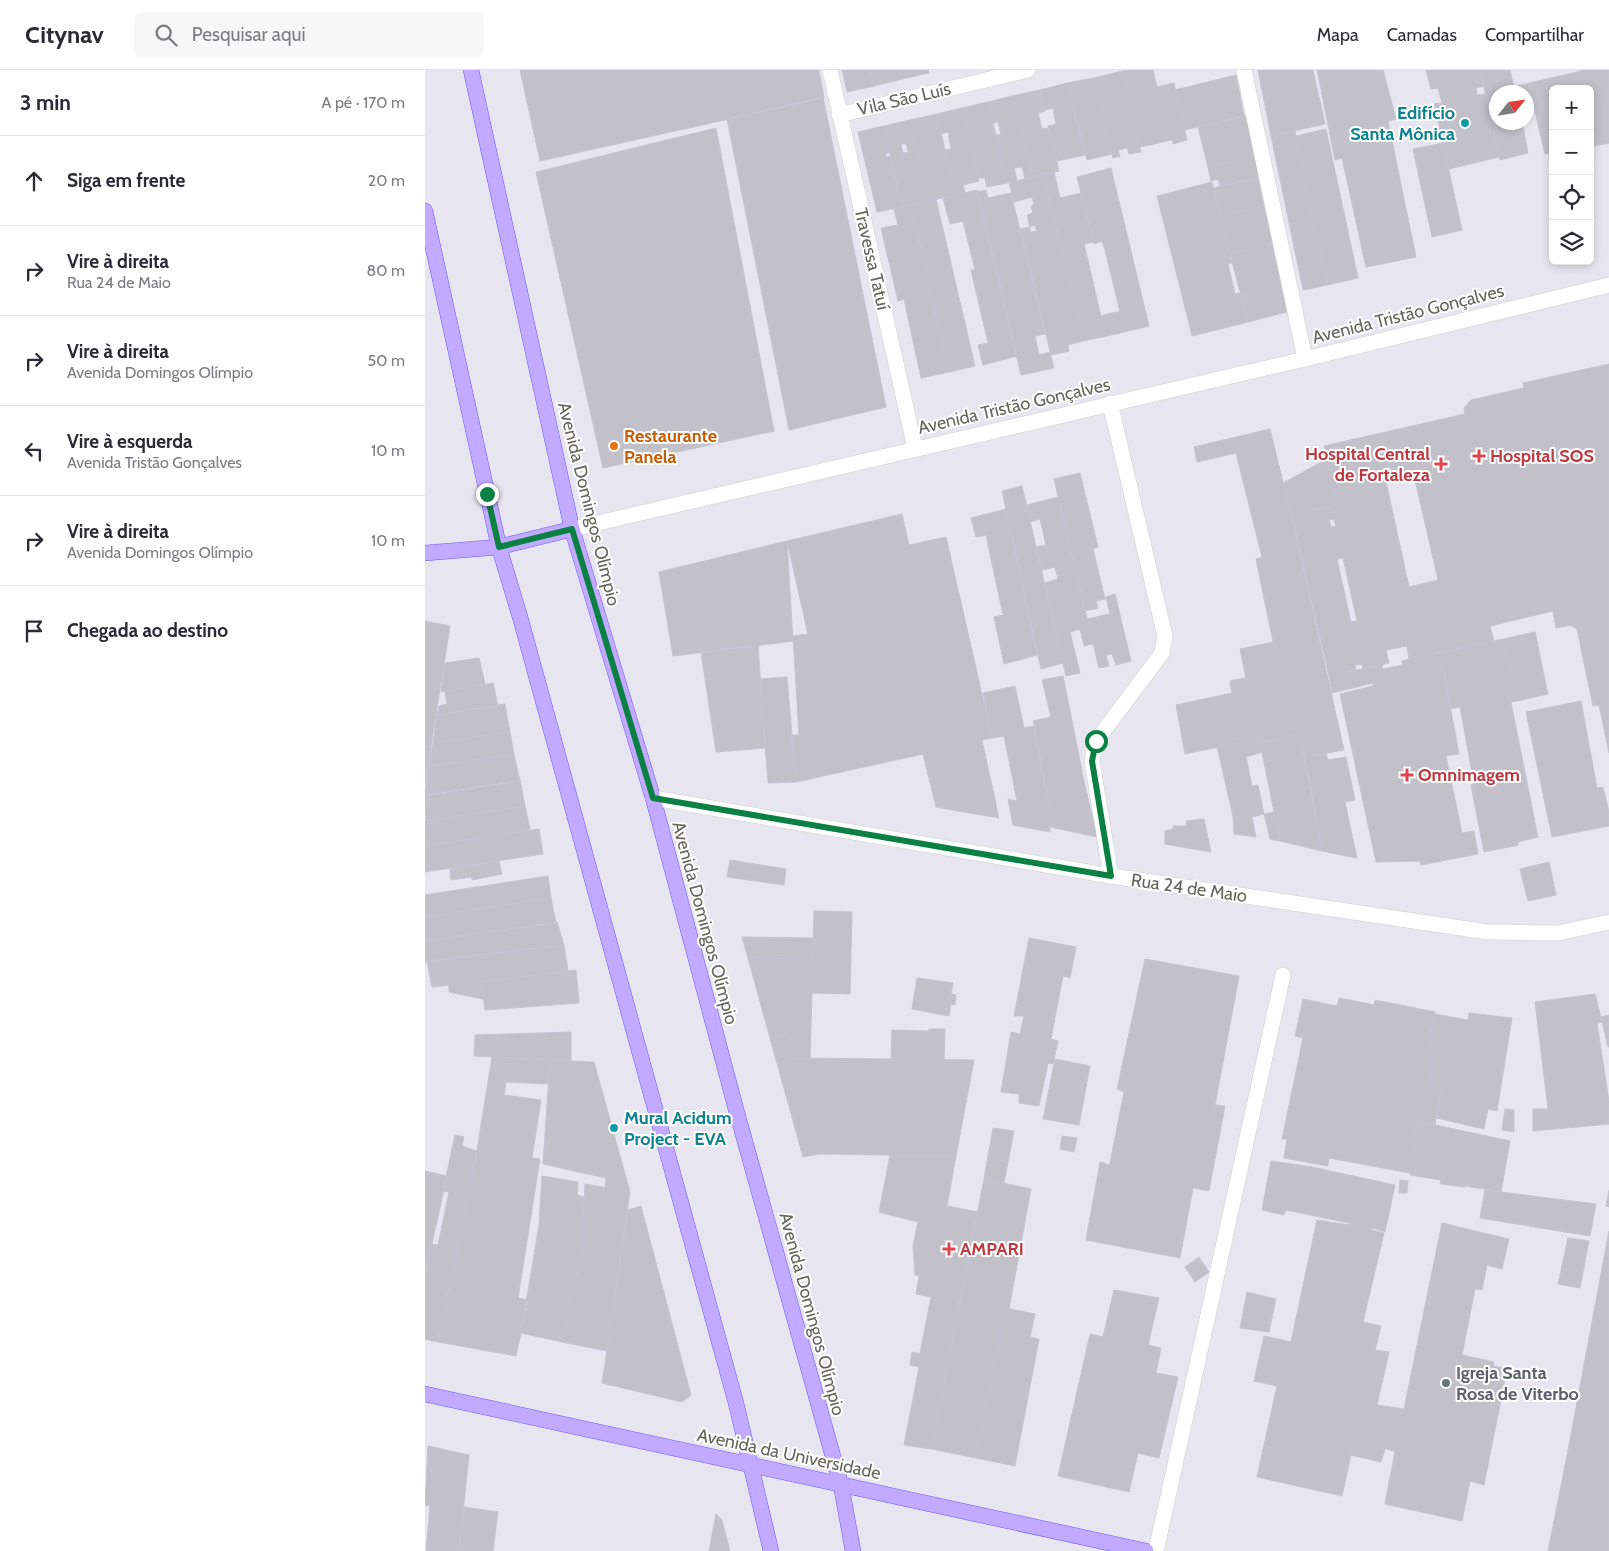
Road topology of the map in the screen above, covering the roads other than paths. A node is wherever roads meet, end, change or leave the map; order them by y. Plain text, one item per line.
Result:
1 (471, 70) edge
2 (830, 70) edge
3 (1028, 70) edge
4 (1244, 70) edge
5 (839, 115) junction
6 (425, 210) edge
7 (1609, 285) edge
8 (1305, 358) junction
9 (1110, 404) junction
10 (915, 448) junction
11 (572, 529) junction
12 (499, 547) junction
13 (425, 553) edge
14 (653, 798) junction
15 (1111, 876) junction
16 (1609, 922) edge
17 (1283, 975) dead end
18 (425, 1394) edge
19 (753, 1466) junction
20 (841, 1485) junction
21 (771, 1551) edge
22 (853, 1551) edge
23 (1146, 1551) edge
24 (1156, 1551) edge

1 - 11 main road, Avenida Domingos Olímpio
2 - 5 street, Travessa Tatuí
3 - 5 street, Vila São Luís
4 - 8 street
5 - 10 street, Travessa Tatuí
6 - 12 main road
7 - 8 street, Avenida Tristão Gonçalves
8 - 9 street, Avenida Tristão Gonçalves
9 - 10 street, Avenida Tristão Gonçalves
9 - 15 street
10 - 11 street, Avenida Tristão Gonçalves
11 - 12 main road, Avenida Tristão Gonçalves
11 - 14 main road, Avenida Domingos Olímpio
12 - 13 main road, Avenida Tristão Gonçalves
12 - 19 main road
14 - 15 street, Rua 24 de Maio
14 - 20 main road, Avenida Domingos Olímpio
15 - 16 street, Rua 24 de Maio
17 - 24 street
18 - 19 main road, Avenida da Universidade
19 - 20 main road, Avenida da Universidade
19 - 21 main road
20 - 22 main road, Avenida Domingos Olímpio
20 - 23 main road, Avenida da Universidade

